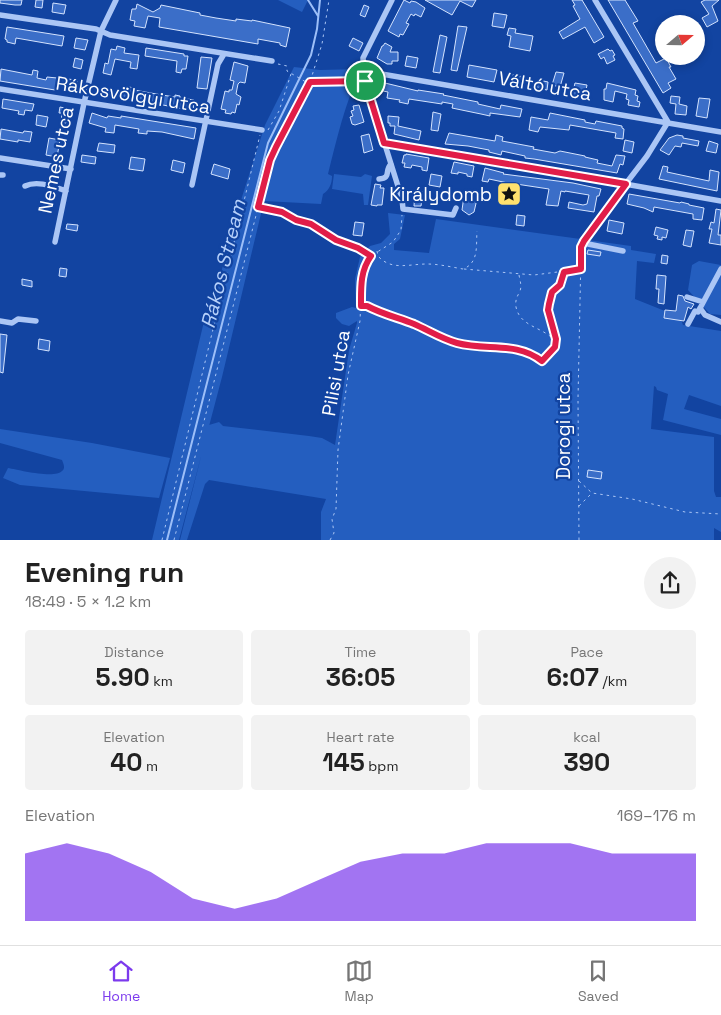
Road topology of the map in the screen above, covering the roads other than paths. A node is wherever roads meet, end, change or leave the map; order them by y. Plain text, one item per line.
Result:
1 (116, 0) edge
2 (392, 0) edge
3 (595, 0) edge
4 (0, 15) edge
5 (101, 31) junction
6 (224, 54) junction
7 (272, 61) road end
8 (364, 71) junction
9 (0, 89) edge
10 (84, 103) junction
11 (205, 121) junction
12 (668, 122) junction
13 (262, 130) road end
14 (721, 132) edge
15 (384, 143) junction
16 (0, 158) edge
17 (390, 164) junction
18 (71, 169) junction
19 (379, 179) dead end
20 (626, 184) junction
21 (192, 185) dead end
22 (25, 186) dead end
23 (66, 191) junction
24 (721, 201) edge
25 (456, 208) dead end
26 (55, 242) dead end
27 (623, 251) dead end
28 (721, 269) edge
29 (686, 297) dead end
30 (701, 307) junction
31 (0, 321) edge
32 (36, 321) dead end
33 (721, 322) edge
34 (688, 324) dead end

1 - 5 street, Nemes utca
2 - 8 street
3 - 12 street
4 - 5 street
5 - 6 street
5 - 10 street, Nemes utca
6 - 7 street
6 - 11 street
8 - 12 street, Váltó utca
8 - 15 street
9 - 10 street, Rákosvölgyi utca
10 - 11 street, Rákosvölgyi utca
10 - 18 street, Nemes utca
11 - 13 street, Rákosvölgyi utca
11 - 21 street
12 - 14 street, Váltó utca
12 - 20 street
15 - 17 street
15 - 20 street
16 - 18 street
17 - 19 street
17 - 25 street
18 - 23 street, Nemes utca
20 - 24 street
20 - 27 street
22 - 23 street
23 - 26 street, Nemes utca
28 - 30 street
29 - 30 street
30 - 33 street
30 - 34 street
31 - 32 street

